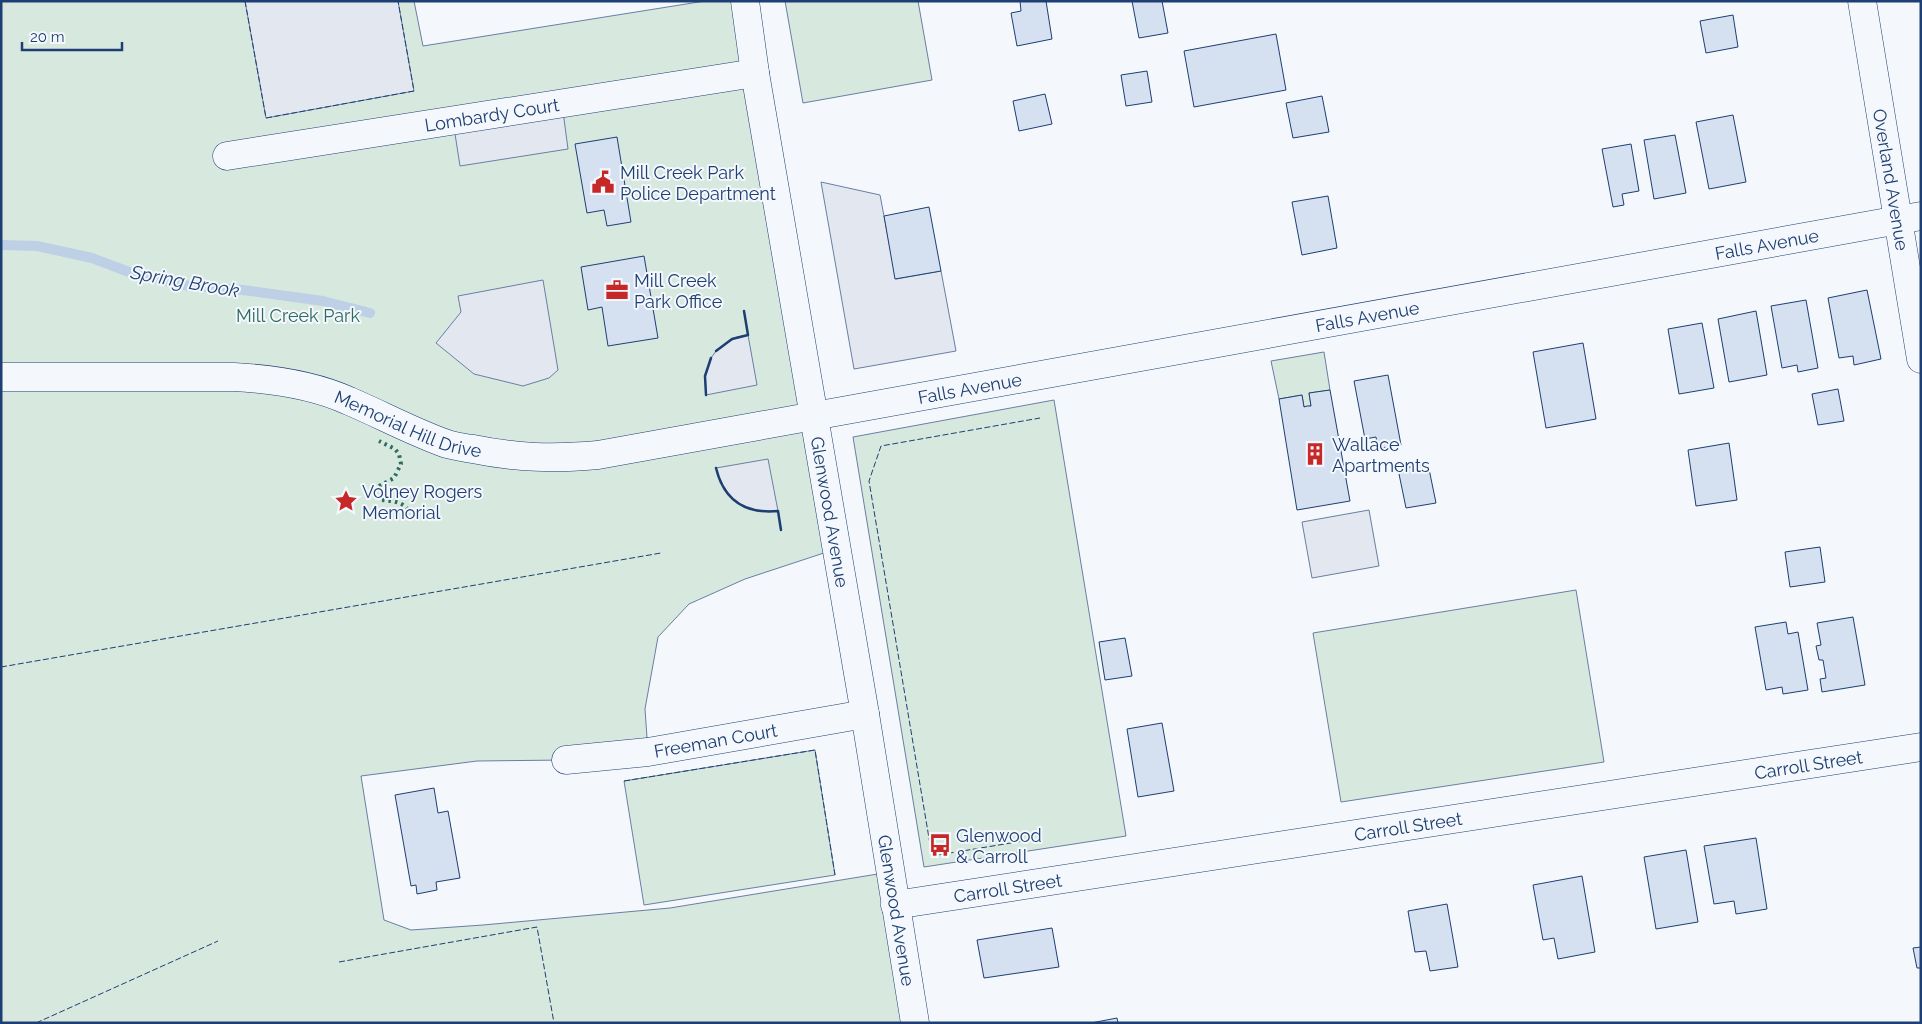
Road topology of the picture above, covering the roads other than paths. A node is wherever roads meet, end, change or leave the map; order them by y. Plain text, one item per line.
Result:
1 (745, 1) edge
2 (1862, 1) edge
3 (756, 74) junction
4 (227, 156) dead end
5 (1910, 218) edge
6 (1921, 359) edge
7 (1, 377) edge
8 (814, 417) junction
9 (865, 714) junction
10 (1921, 747) edge
11 (566, 760) dead end
12 (895, 905) junction
13 (915, 1023) edge

1 - 3 street, Glenwood Avenue
2 - 5 street, Overland Avenue
3 - 4 street, Lombardy Court
3 - 8 street, Glenwood Avenue
5 - 6 street, Overland Avenue
5 - 8 street, Falls Avenue
7 - 8 street, Memorial Hill Drive
8 - 9 street, Glenwood Avenue
9 - 11 street, Freeman Court
9 - 12 street, Glenwood Avenue
10 - 12 street, Carroll Street
12 - 13 street, Glenwood Avenue

